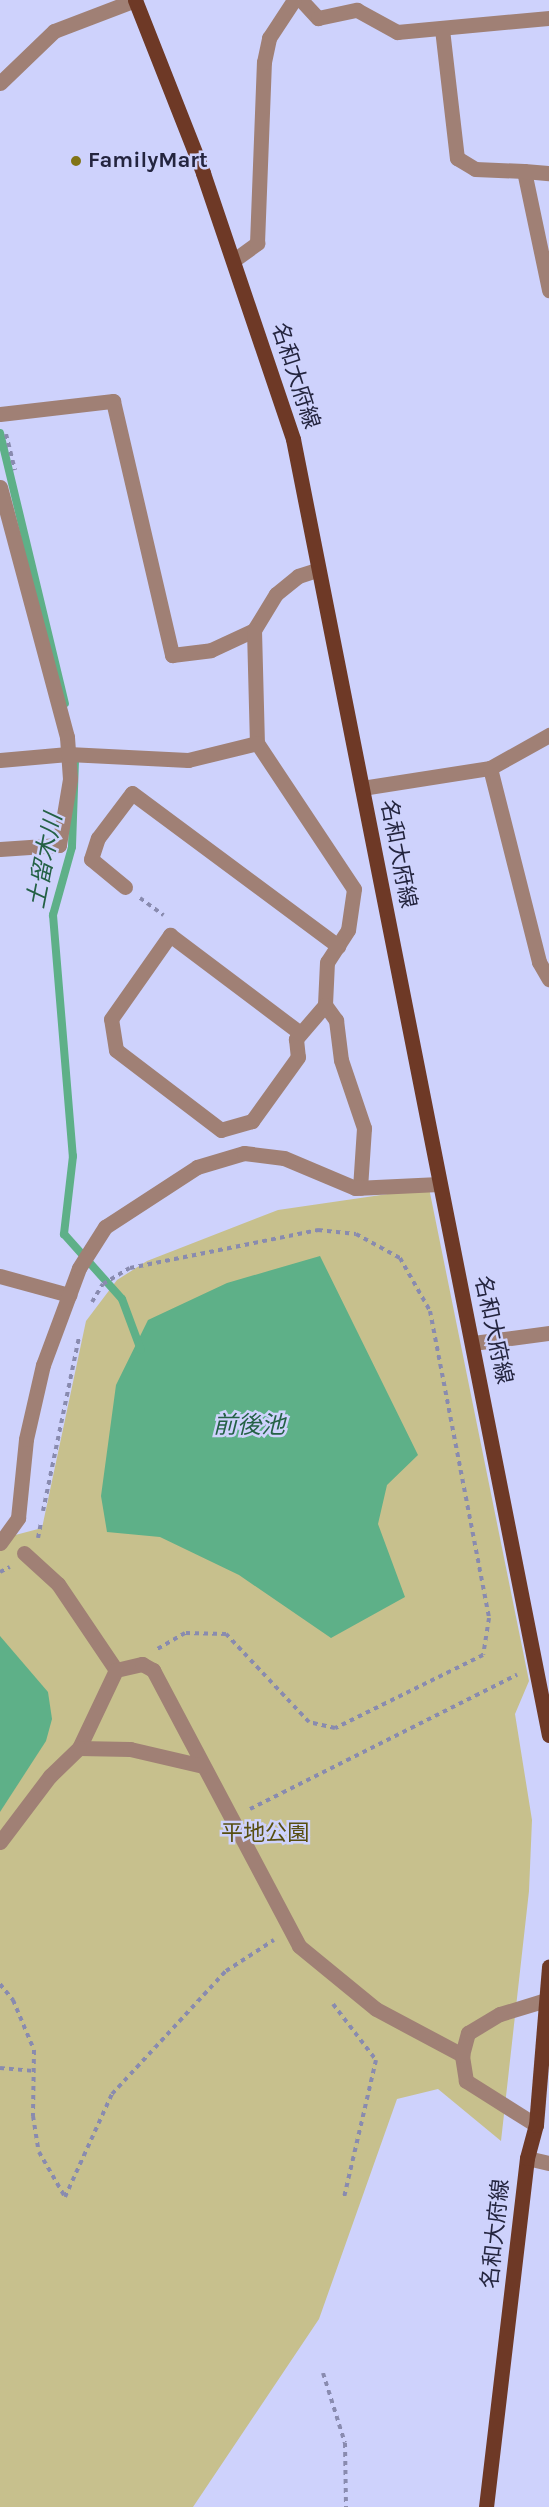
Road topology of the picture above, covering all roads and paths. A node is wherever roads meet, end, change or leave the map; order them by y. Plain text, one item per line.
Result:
1 (135, 0) edge
2 (294, 0) edge
3 (301, 0) edge
4 (549, 18) edge
5 (442, 29) junction
6 (0, 84) edge
7 (524, 171) junction
8 (549, 173) edge
9 (234, 260) junction
10 (549, 290) edge
11 (1, 414) edge
12 (0, 487) edge
13 (317, 570) junction
14 (254, 630) junction
15 (549, 735) edge
16 (257, 743) junction
17 (68, 754) junction
18 (0, 760) edge
19 (490, 768) junction
20 (362, 788) junction
21 (0, 849) edge
22 (125, 887) joint
23 (170, 936) junction
24 (338, 946) junction
25 (549, 979) edge
26 (325, 1005) junction
27 (300, 1033) junction
28 (439, 1184) junction
29 (360, 1188) junction
30 (0, 1275) edge
31 (69, 1295) junction
32 (87, 1311) dead end
33 (81, 1331) dead end
34 (549, 1333) edge
35 (473, 1343) junction
36 (0, 1543) edge
37 (24, 1553) junction
38 (0, 1572) edge
39 (142, 1664) junction
40 (116, 1670) junction
41 (518, 1675) dead end
42 (549, 1735) edge
43 (80, 1748) junction
44 (203, 1766) junction
45 (231, 1819) junction
46 (0, 1842) edge
47 (281, 1935) dead end
48 (549, 1967) edge
49 (0, 1984) edge
50 (328, 1998) dead end
51 (546, 2000) junction
52 (462, 2055) junction
53 (0, 2068) edge
54 (33, 2071) junction
55 (536, 2126) junction
56 (527, 2158) junction
57 (549, 2163) edge
58 (344, 2198) dead end
59 (323, 2373) dead end
60 (346, 2507) edge
61 (486, 2507) edge

1 - 6 street
1 - 9 main road, 名和大府線
2 - 9 street
3 - 5 street
4 - 5 street
5 - 7 street
7 - 8 street
7 - 10 street
9 - 13 main road, 名和大府線
11 - 14 street
12 - 17 street
13 - 14 street
13 - 20 main road, 名和大府線
14 - 16 street
15 - 19 street
16 - 17 street
16 - 24 street
17 - 18 street
17 - 21 street
19 - 20 street
19 - 25 street
20 - 28 main road, 名和大府線
22 - 23 path
22 - 24 street
23 - 27 street
23 - 27 street
24 - 26 street
26 - 27 street
26 - 29 street
28 - 29 street
28 - 35 main road, 名和大府線
29 - 31 street
30 - 31 street
31 - 36 street
32 - 39 path
33 - 37 path
34 - 35 street
35 - 42 main road, 名和大府線
37 - 38 path
37 - 40 street
39 - 40 street
39 - 44 street
40 - 43 street
41 - 45 path
43 - 44 street
43 - 46 street
44 - 45 street
45 - 52 street
47 - 54 path
48 - 51 main road, 名和大府線
49 - 54 path
50 - 58 path
51 - 52 street
51 - 55 main road, 名和大府線
52 - 55 street
53 - 54 path
55 - 56 main road, 名和大府線
56 - 57 street
56 - 61 main road, 名和大府線
59 - 60 path

